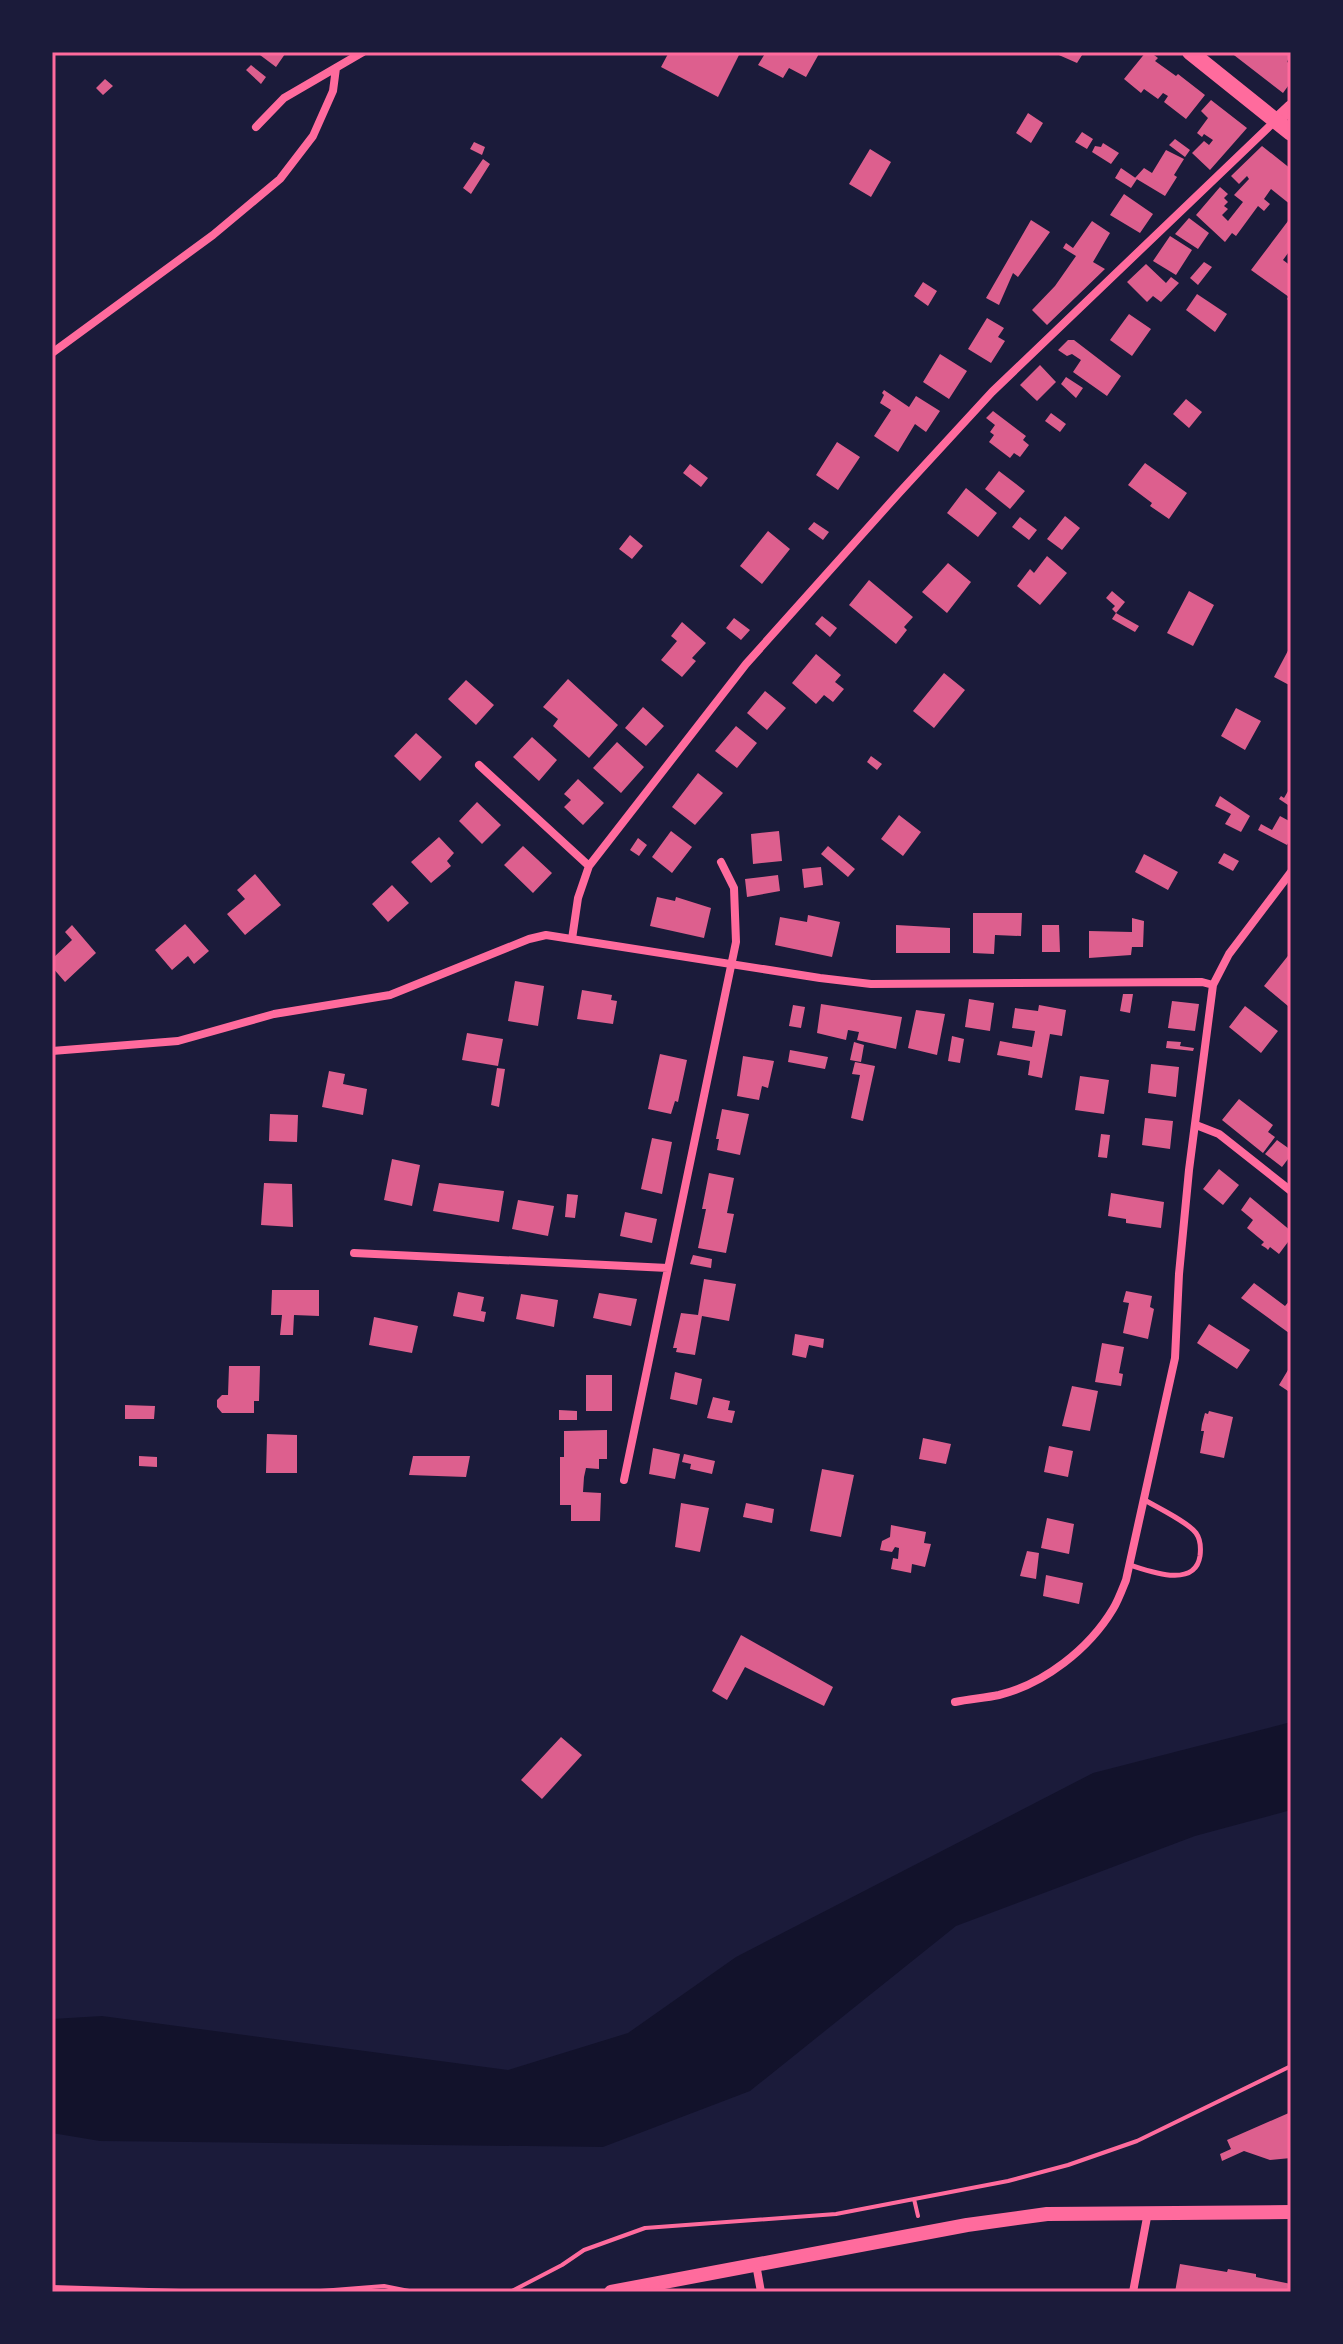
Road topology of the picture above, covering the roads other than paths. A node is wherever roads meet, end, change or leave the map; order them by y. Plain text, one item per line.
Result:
1 (363, 52) edge
2 (1190, 52) edge
3 (336, 68) junction
4 (1291, 107) edge
5 (1276, 121) junction
6 (256, 127) dead end
7 (1291, 133) edge
8 (52, 353) edge
9 (479, 765) dead end
10 (721, 862) dead end
11 (589, 866) junction
12 (1291, 872) edge
13 (572, 939) junction
14 (731, 964) junction
15 (1213, 985) junction
16 (52, 1051) edge
17 (1196, 1125) junction
18 (1291, 1191) edge
19 (354, 1253) dead end
20 (668, 1268) junction
21 (624, 1480) dead end
22 (1143, 1499) junction
23 (1129, 1565) junction
24 (955, 1702) dead end
25 (1148, 2212) junction
26 (1291, 2212) edge
27 (756, 2264) junction
28 (611, 2292) edge
29 (761, 2292) edge
30 (1133, 2292) edge

1 - 3 street
2 - 5 main road
3 - 6 street
3 - 8 street
4 - 5 street
5 - 7 main road
5 - 11 street
9 - 11 street
10 - 14 street
11 - 13 street
12 - 15 street
13 - 14 street
13 - 16 street
14 - 15 street
14 - 20 street
15 - 17 street
17 - 18 street
17 - 22 street
19 - 20 street
20 - 21 street
22 - 23 street
22 - 23 lane
23 - 24 street
25 - 26 street
25 - 27 street
25 - 30 street
27 - 28 street
27 - 29 street

